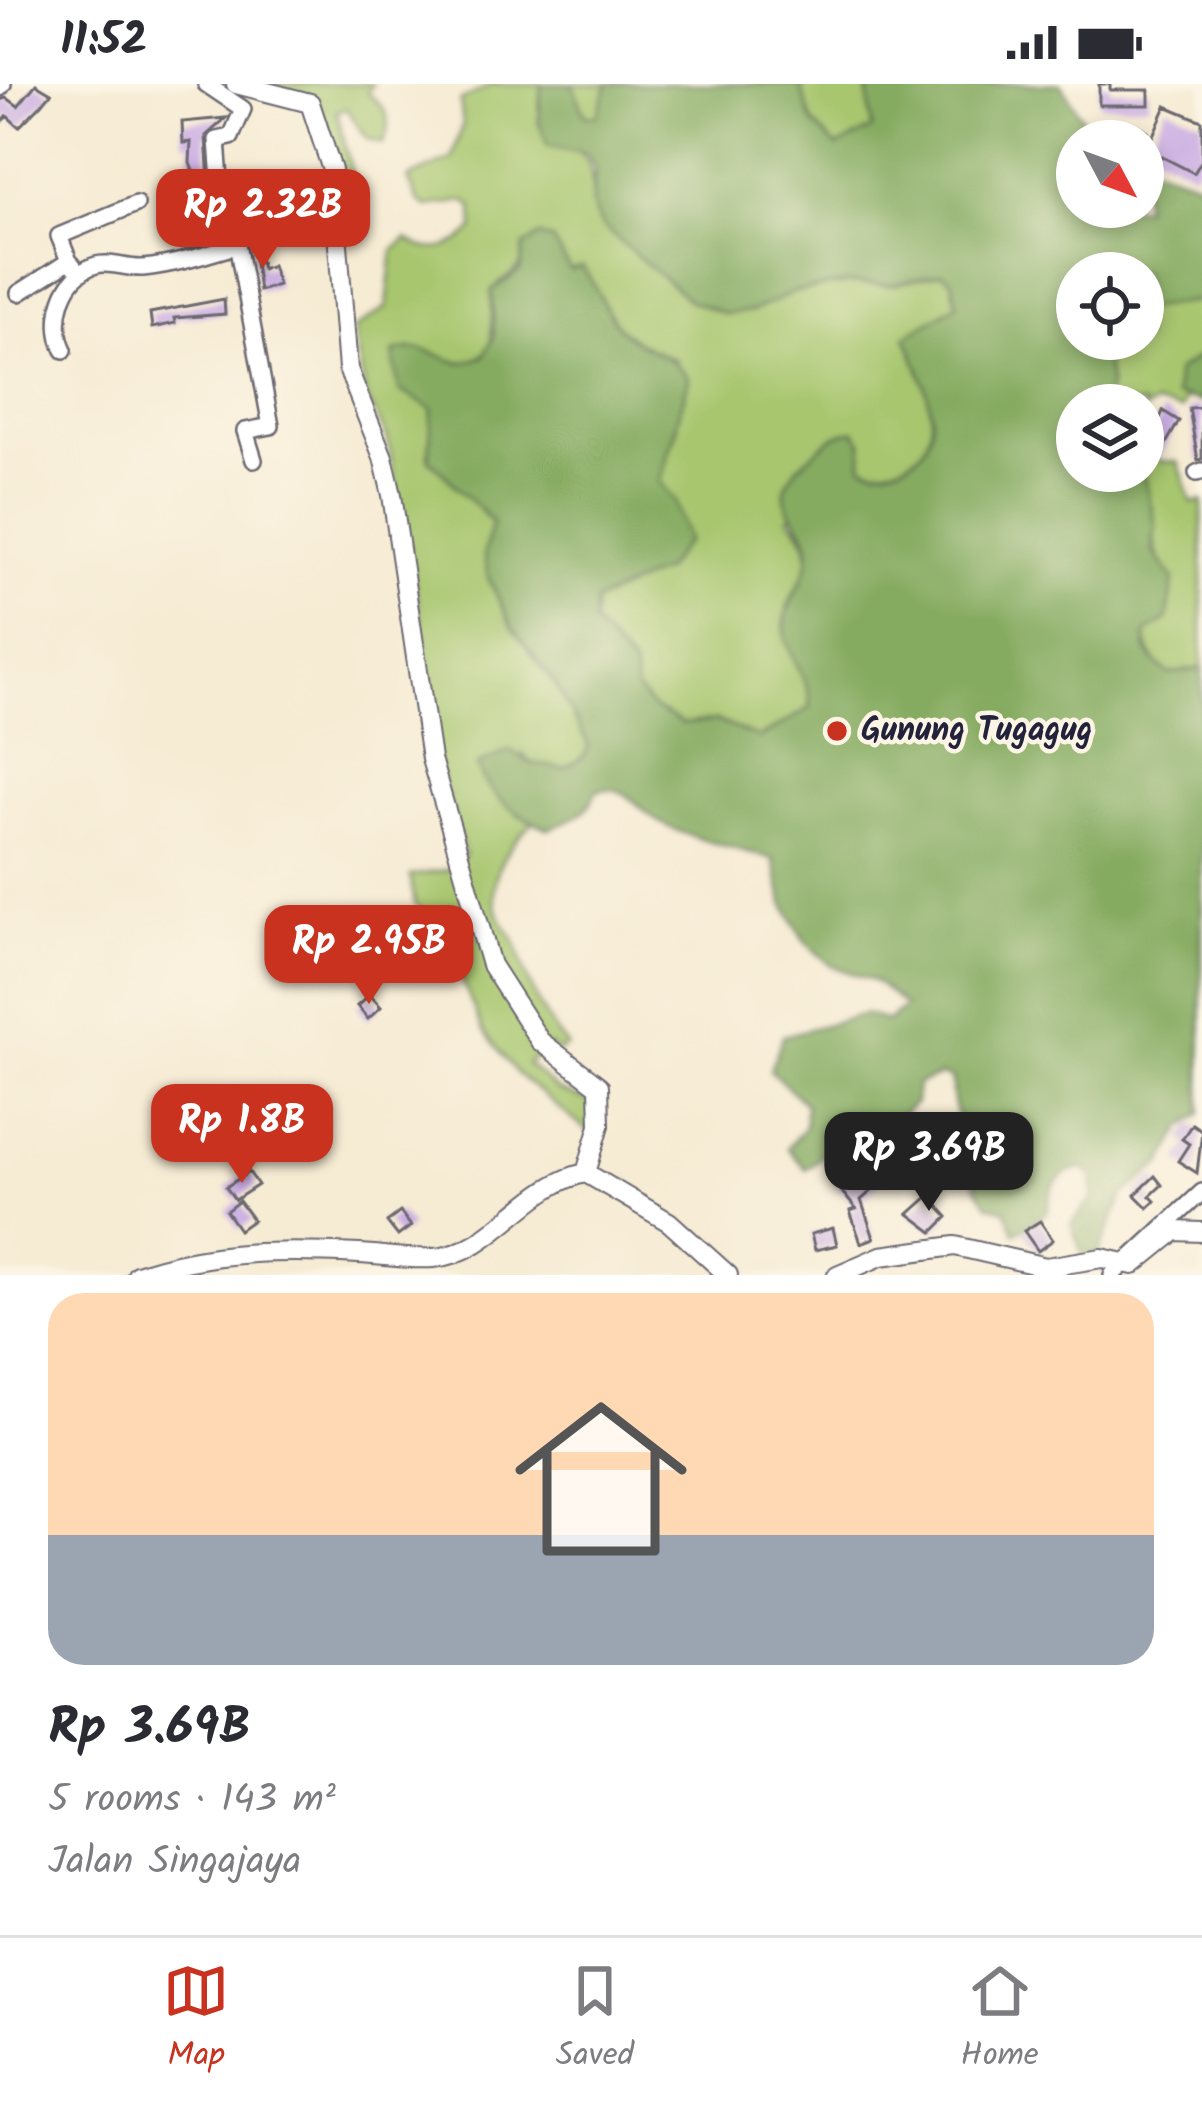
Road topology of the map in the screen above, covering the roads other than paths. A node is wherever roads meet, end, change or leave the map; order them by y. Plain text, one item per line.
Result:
1 (206, 84) edge
2 (236, 84) edge
3 (136, 204) dead end
4 (235, 246) junction
5 (74, 267) junction
6 (19, 293) dead end
7 (64, 350) dead end
8 (254, 460) dead end
9 (586, 1173) junction
10 (1202, 1192) edge
11 (1202, 1232) edge
12 (1119, 1269) edge
13 (137, 1275) edge
14 (728, 1275) edge
15 (837, 1275) edge

1 - 4 street
2 - 9 street
3 - 5 street
4 - 5 street
4 - 8 street
5 - 6 street
5 - 7 street
9 - 13 street
9 - 14 street
10 - 12 street
11 - 12 street
12 - 15 street

